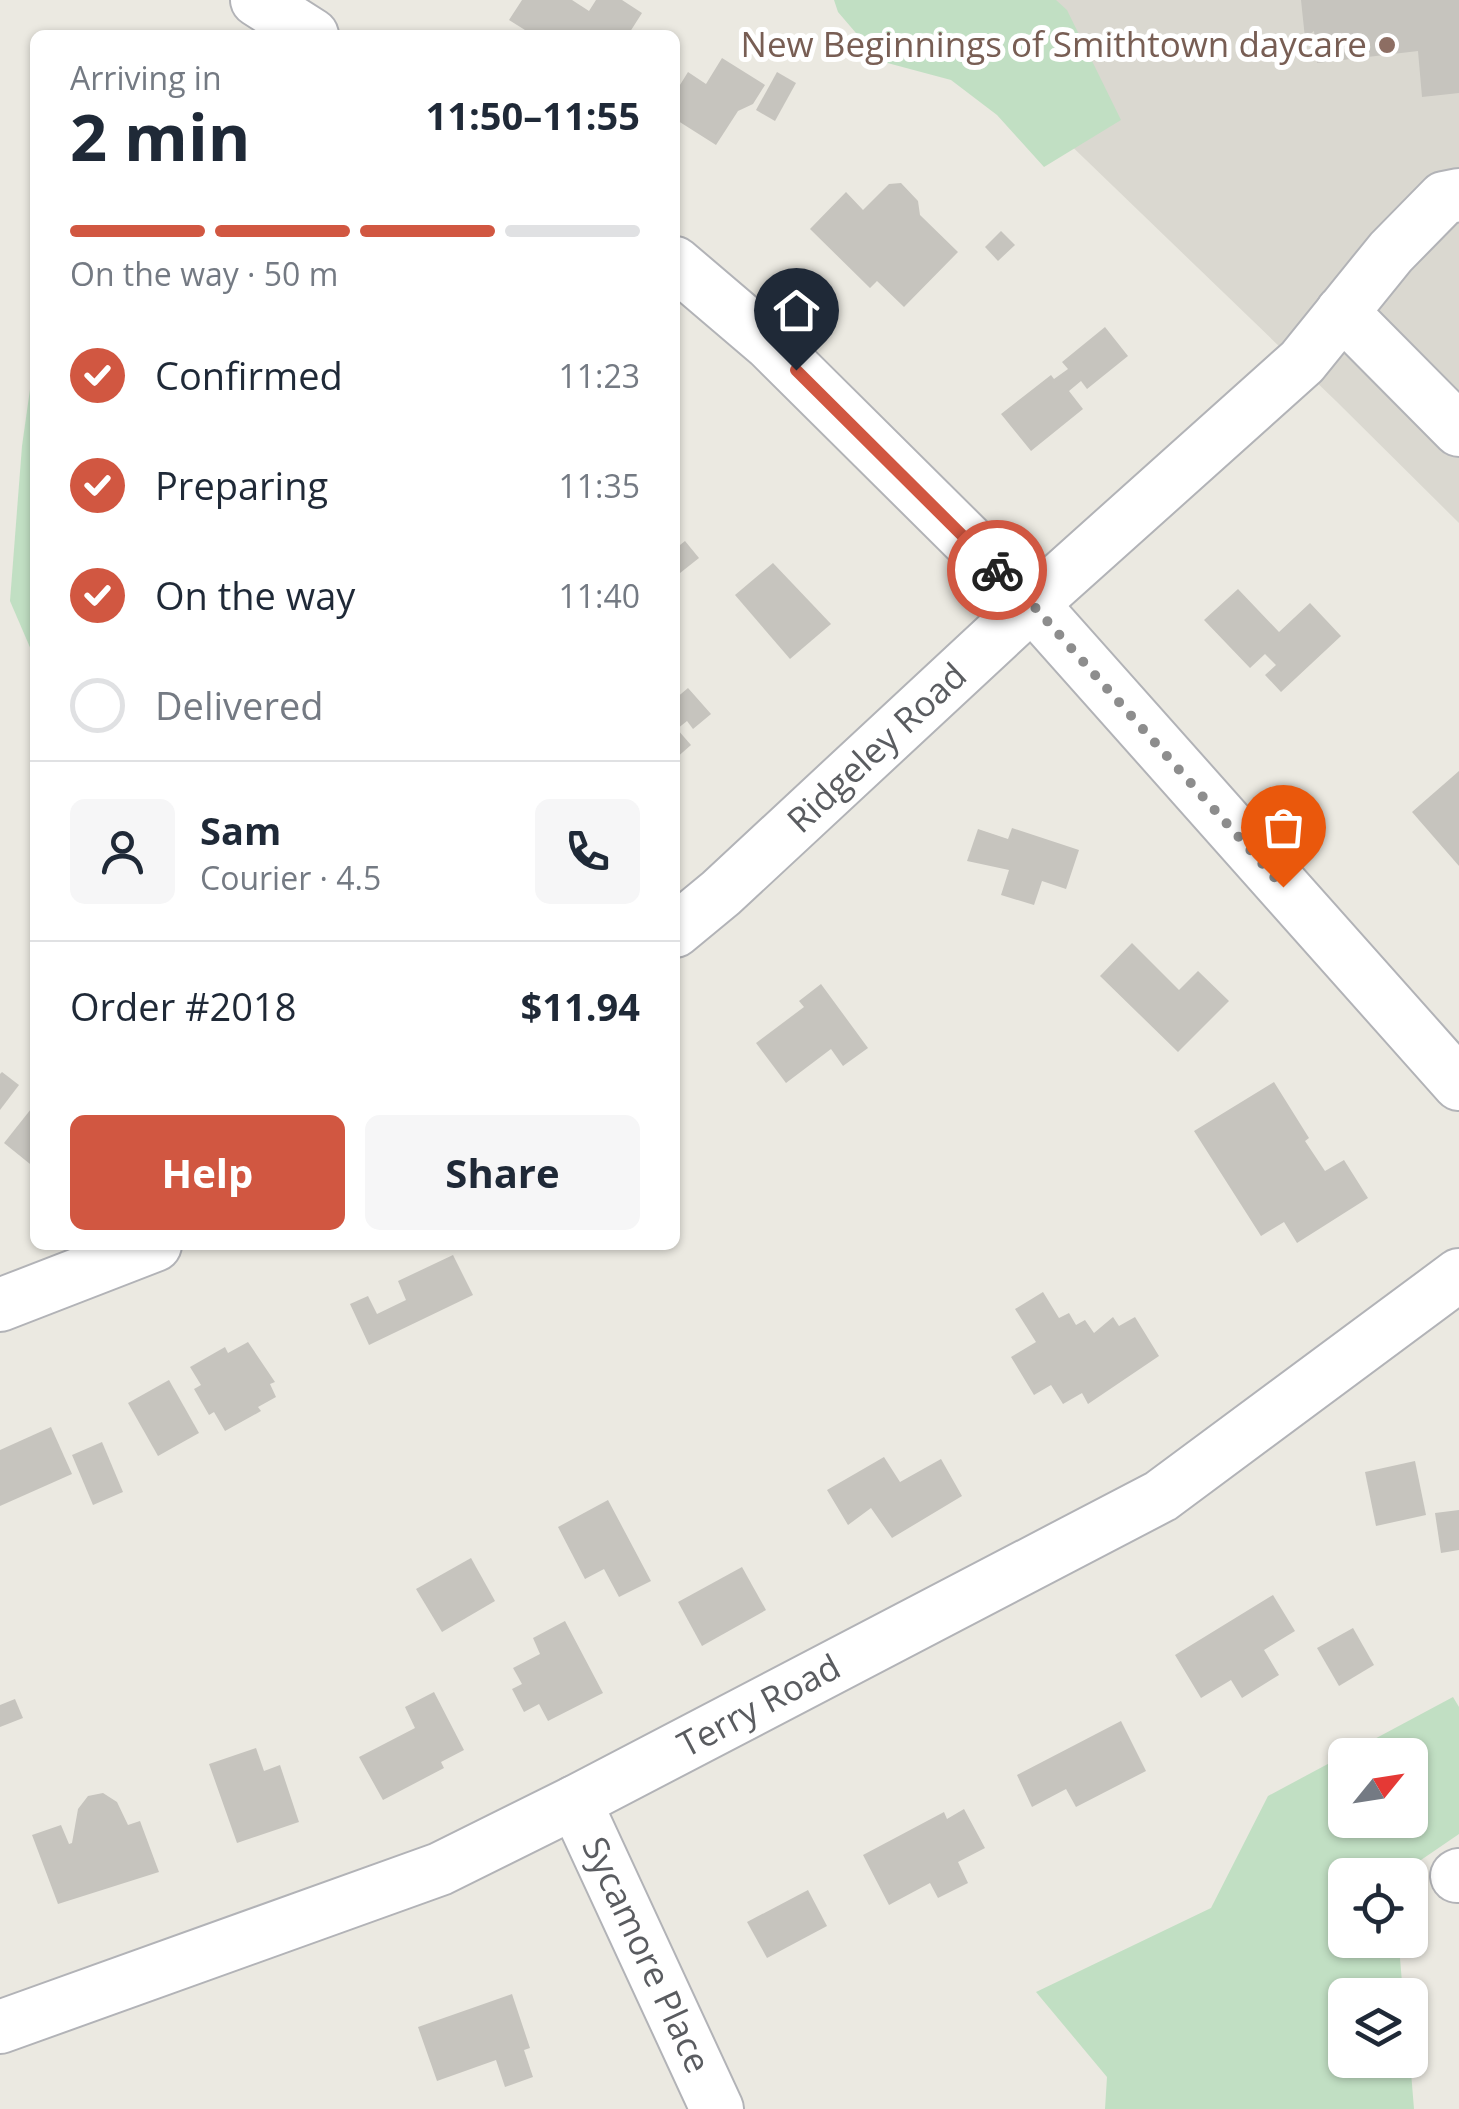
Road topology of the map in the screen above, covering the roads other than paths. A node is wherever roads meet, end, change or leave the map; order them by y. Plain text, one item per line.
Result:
1 (258, 0) edge
2 (304, 30) edge
3 (1459, 195) edge
4 (680, 267) edge
5 (1342, 312) junction
6 (1448, 406) edge
7 (1032, 604) junction
8 (680, 927) edge
9 (1459, 1084) edge
10 (142, 1250) edge
11 (1459, 1275) edge
12 (0, 1305) edge
13 (575, 1802) junction
14 (0, 2026) edge
15 (717, 2109) edge

1 - 2 street
3 - 5 street, Ridgeley Road
4 - 7 street
5 - 6 street
5 - 7 street, Ridgeley Road
7 - 8 street, Ridgeley Road
7 - 9 street
10 - 12 street
11 - 13 street, Terry Road
13 - 14 street, Terry Road
13 - 15 street, Sycamore Place

